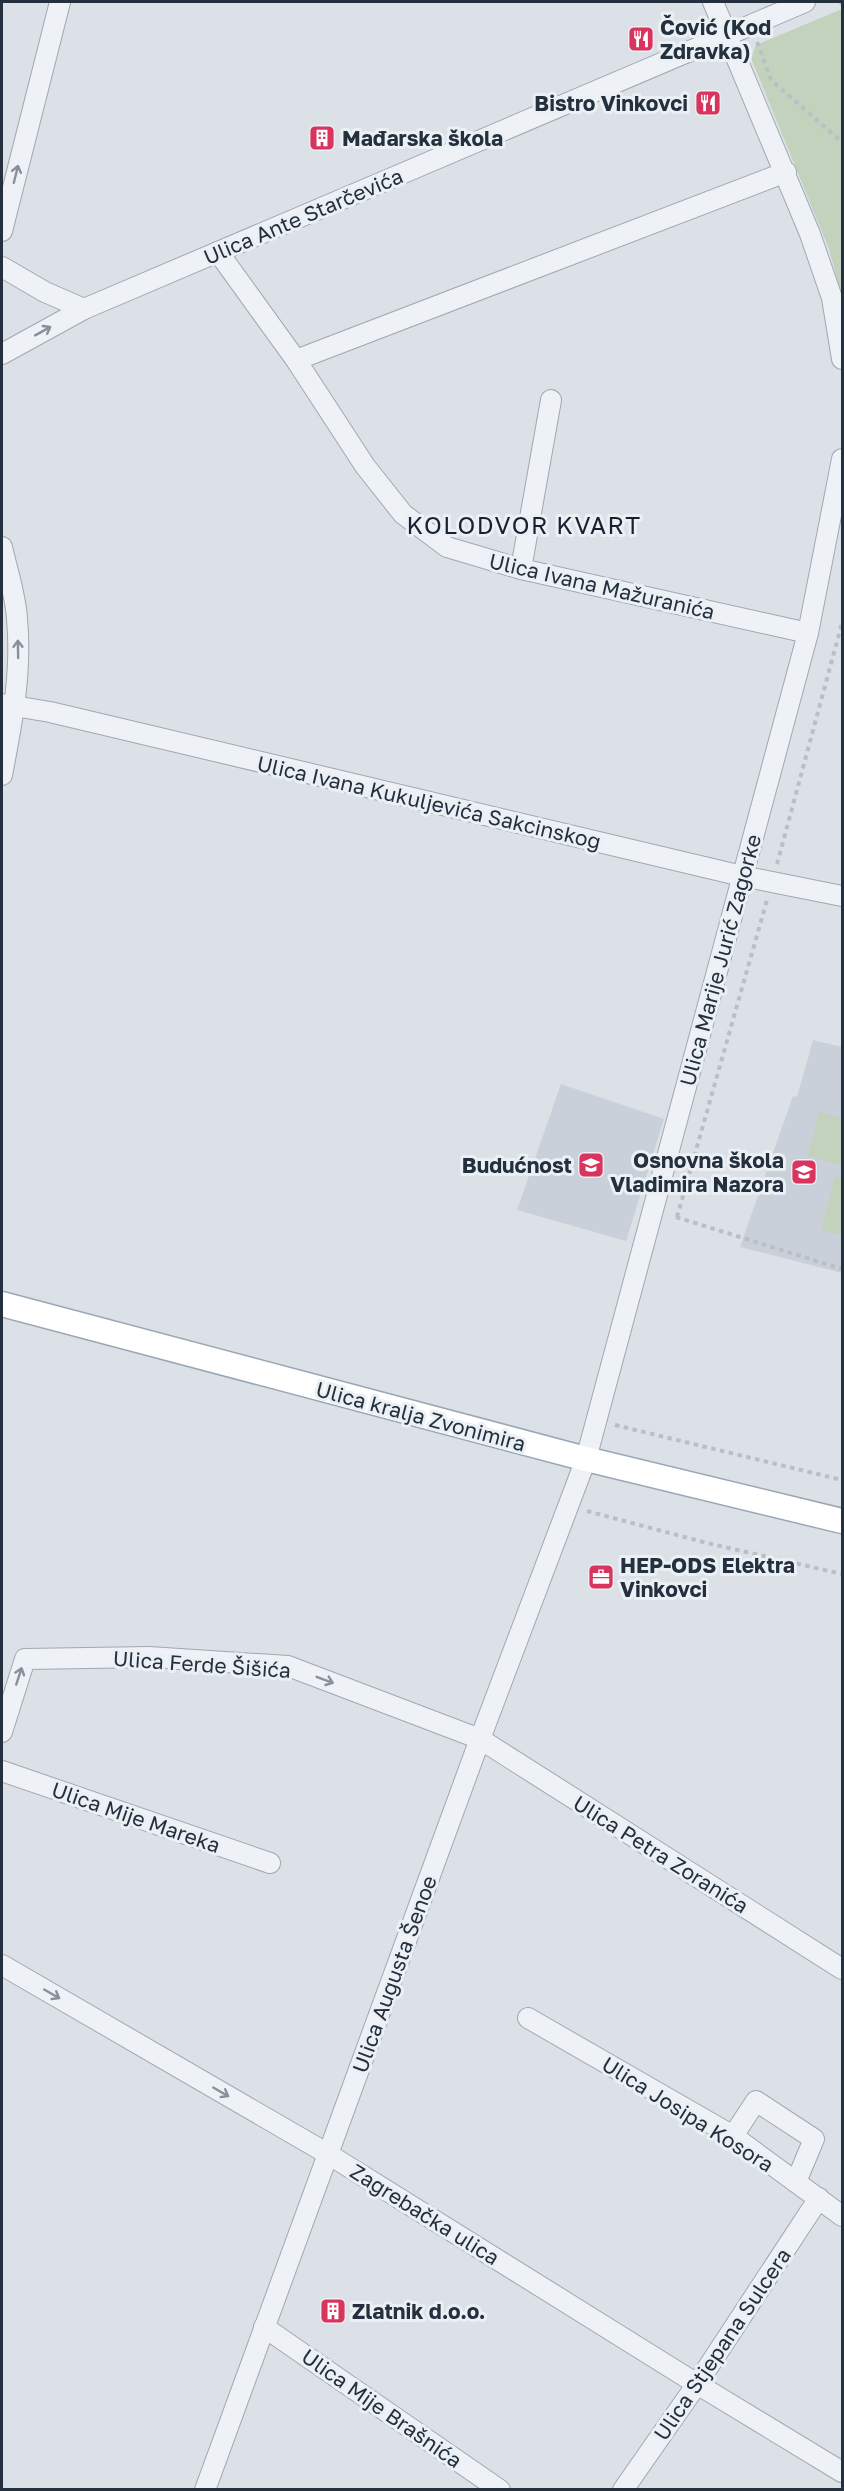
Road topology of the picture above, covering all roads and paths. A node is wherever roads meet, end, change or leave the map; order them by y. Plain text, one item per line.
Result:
1 (60, 2) edge
2 (713, 2) edge
3 (805, 2) edge
4 (728, 34) junction
5 (764, 60) dead end
6 (843, 142) edge
7 (786, 172) junction
8 (2, 231) edge
9 (218, 252) junction
10 (2, 267) edge
11 (84, 309) junction
12 (2, 354) edge
13 (843, 359) edge
14 (296, 360) junction
15 (551, 400) dead end
16 (843, 459) edge
17 (2, 547) edge
18 (521, 569) junction
19 (843, 623) edge
20 (808, 633) junction
21 (8, 706) edge
22 (2, 775) edge
23 (742, 876) junction
24 (772, 882) junction
25 (843, 896) edge
26 (652, 1212) junction
27 (677, 1217) junction
28 (843, 1269) edge
29 (2, 1304) edge
30 (597, 1421) junction
31 (586, 1459) junction
32 (843, 1480) edge
33 (569, 1507) junction
34 (843, 1521) edge
35 (843, 1574) edge
36 (2, 1732) edge
37 (480, 1739) junction
38 (2, 1771) edge
39 (270, 1863) dead end
40 (2, 1965) edge
41 (843, 1969) edge
42 (528, 2018) dead end
43 (733, 2136) junction
44 (328, 2154) junction
45 (796, 2182) junction
46 (819, 2198) junction
47 (843, 2216) edge
48 (264, 2327) junction
49 (697, 2384) junction
50 (843, 2472) edge
51 (205, 2490) edge
52 (500, 2490) edge
53 (623, 2490) edge

8 -> 1 street
2 - 4 street
3 - 4 street, Ulica Ante Starčevića
4 - 7 street
4 - 9 street, Ulica Ante Starčevića
5 - 6 path
7 - 13 street
7 - 14 street
9 - 11 street, Ulica Ante Starčevića
9 - 14 street, Ulica Ivana Mažuranića
10 - 11 street
12 -> 11 street, Ulica Ante Starčevića
14 - 18 street, Ulica Ivana Mažuranića
15 - 18 street
16 - 20 street, Ulica Marije Jurić Zagorke
21 -> 17 street
18 - 20 street, Ulica Ivana Mažuranića
19 - 24 path
20 - 23 street, Ulica Marije Jurić Zagorke
21 - 22 street
21 - 23 street, Ulica Ivana Kukuljevića Sakcinskog
23 - 24 street, Ulica Ivana Kukuljevića Sakcinskog
23 - 26 street, Ulica Marije Jurić Zagorke
24 - 25 street, Ulica Ivana Kukuljevića Sakcinskog
24 - 27 path
26 - 27 path
26 - 30 street, Ulica Marije Jurić Zagorke
27 - 28 path
29 - 31 main road, Ulica kralja Zvonimira
30 - 31 street, Ulica Marije Jurić Zagorke
30 - 32 path
31 - 33 street, Ulica Augusta Šenoe
31 - 34 main road, Ulica kralja Zvonimira
33 - 35 path
33 - 37 street, Ulica Augusta Šenoe
36 -> 37 street, Ulica Ferde Šišića
37 - 41 street, Ulica Petra Zoranića
37 - 44 street, Ulica Augusta Šenoe
38 - 39 street, Ulica Mije Mareka
40 -> 44 street, Zagrebačka ulica
42 - 43 street, Ulica Josipa Kosora
43 - 45 street, Ulica Josipa Kosora
43 - 45 street
44 - 48 street, Ulica Augusta Šenoe
44 - 49 street, Zagrebačka ulica
45 - 46 street, Ulica Josipa Kosora
46 - 47 street, Ulica Josipa Kosora
46 - 49 street, Ulica Stjepana Sulcera
48 - 51 street, Ulica Augusta Šenoe
48 - 52 street, Ulica Mije Brašnića
49 - 50 street, Zagrebačka ulica
49 - 53 street, Ulica Stjepana Sulcera

